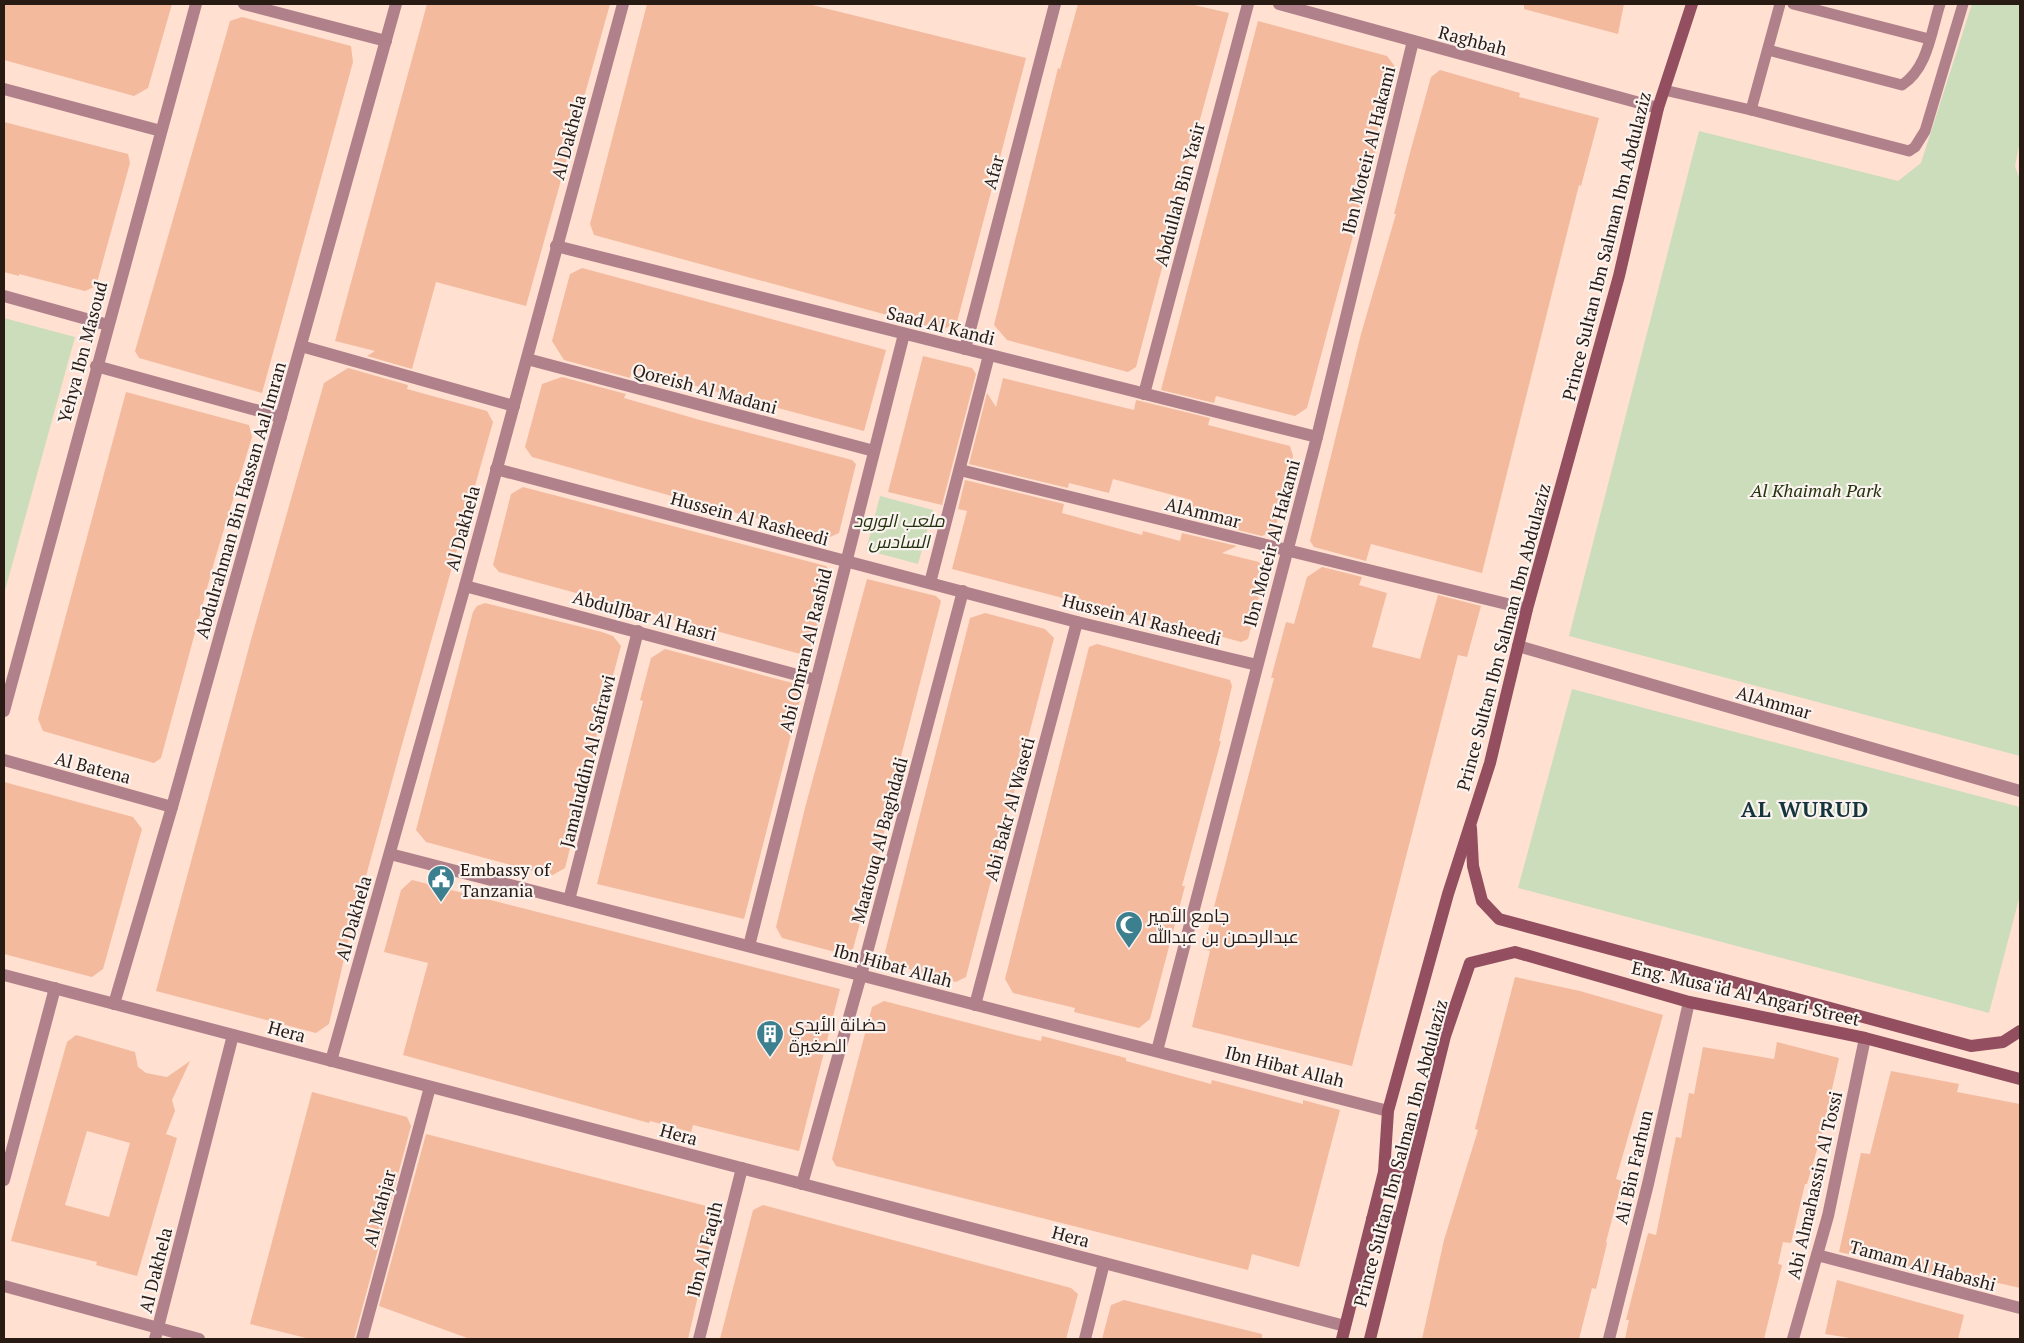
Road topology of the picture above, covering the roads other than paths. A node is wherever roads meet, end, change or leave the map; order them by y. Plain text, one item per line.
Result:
1 (196, 4) edge
2 (244, 4) edge
3 (396, 4) edge
4 (623, 4) edge
5 (1055, 4) edge
6 (1248, 4) edge
7 (1279, 4) edge
8 (1684, 4) edge
9 (1692, 4) edge
10 (1780, 4) edge
11 (1793, 4) edge
12 (1940, 4) edge
13 (1963, 4) edge
14 (1929, 39) junction
15 (386, 41) junction
16 (1413, 41) junction
17 (1768, 50) junction
18 (1674, 60) junction
19 (4, 89) edge
20 (1664, 90) junction
21 (1658, 108) junction
22 (1751, 110) junction
23 (161, 131) junction
24 (556, 246) junction
25 (4, 296) edge
26 (108, 325) junction
27 (904, 334) junction
28 (301, 346) junction
29 (965, 349) junction
30 (989, 355) junction
31 (527, 359) junction
32 (96, 366) junction
33 (1144, 394) junction
34 (514, 406) junction
35 (281, 417) junction
36 (1317, 436) junction
37 (874, 451) junction
38 (496, 469) junction
39 (960, 470) junction
40 (1286, 551) junction
41 (845, 561) junction
42 (930, 583) junction
43 (465, 586) junction
44 (963, 591) junction
45 (1527, 609) junction
46 (1077, 622) junction
47 (638, 631) junction
48 (1518, 646) junction
49 (1257, 665) junction
50 (816, 680) junction
51 (4, 710) edge
52 (4, 760) edge
53 (2020, 791) edge
54 (172, 807) junction
55 (1470, 819) junction
56 (390, 854) junction
57 (569, 900) junction
58 (749, 946) junction
59 (1515, 952) joint
60 (4, 975) edge
61 (861, 975) junction
62 (54, 988) junction
63 (1689, 1002) junction
64 (114, 1004) junction
65 (975, 1005) junction
66 (2020, 1032) edge
67 (233, 1035) junction
68 (1865, 1038) junction
69 (1157, 1051) junction
70 (331, 1060) junction
71 (2020, 1079) edge
72 (430, 1087) junction
73 (1388, 1111) junction
74 (742, 1168) junction
75 (1411, 1171) junction
76 (1384, 1172) junction
77 (4, 1180) edge
78 (802, 1184) junction
79 (1372, 1219) junction
80 (1398, 1223) junction
81 (1817, 1256) junction
82 (1104, 1263) junction
83 (4, 1286) edge
84 (2020, 1308) edge
85 (1345, 1326) junction
86 (157, 1334) edge
87 (199, 1339) edge
88 (362, 1339) edge
89 (699, 1339) edge
90 (1085, 1339) edge
91 (1342, 1339) edge
92 (1370, 1339) edge
93 (1609, 1339) edge
94 (1794, 1339) edge

1 - 23 street, Yehya Ibn Masoud
2 - 15 street
3 - 15 street, Abdulrahman Bin Hassan Aal Imran
4 - 24 street, Al Dakhela
5 - 29 street, Afar
6 - 33 street, Abdullah Bin Yasir
7 - 16 street, Raghbah
8 - 18 street
9 - 18 street
10 - 17 lane
11 - 14 lane
12 - 14 lane
13 - 22 lane
14 - 17 lane
15 - 28 street, Abdulrahman Bin Hassan Aal Imran
16 - 21 street, Raghbah
16 - 36 street, Ibn Moteir Al Hakami
17 - 22 lane
18 - 20 street, Prince Sultan Ibn Salman Ibn Abdulaziz
19 - 23 street
20 - 21 street, Prince Sultan Ibn Salman Ibn Abdulaziz
20 - 22 lane
21 - 45 street, Prince Sultan Ibn Salman Ibn Abdulaziz
23 - 26 street, Yehya Ibn Masoud
24 - 27 street, Saad Al Kandi
24 - 31 street, Al Dakhela
25 - 26 street
26 - 32 street, Yehya Ibn Masoud
27 - 29 street, Saad Al Kandi
27 - 37 street, Abi Omran Al Rashid
28 - 34 street
28 - 35 street, Abdulrahman Bin Hassan Aal Imran
29 - 30 street, Saad Al Kandi
30 - 33 street, Saad Al Kandi
30 - 39 street
31 - 34 street, Al Dakhela
31 - 37 street, Qoreish Al Madani
32 - 35 street
32 - 51 street, Yehya Ibn Masoud
33 - 36 street, Saad Al Kandi
34 - 38 street, Al Dakhela
35 - 54 street, Abdulrahman Bin Hassan Aal Imran
36 - 40 street, Ibn Moteir Al Hakami
37 - 41 street, Abi Omran Al Rashid
38 - 41 street, Hussein Al Rasheedi
38 - 43 street, Al Dakhela
39 - 40 street, AlAmmar
39 - 42 street
40 - 45 street, AlAmmar
40 - 49 street, Ibn Moteir Al Hakami
41 - 42 street, Hussein Al Rasheedi
41 - 50 street, Abi Omran Al Rashid
42 - 44 street, Hussein Al Rasheedi
43 - 47 street, AbdulJbar Al Hasri
43 - 56 street, Al Dakhela
44 - 46 street, Hussein Al Rasheedi
44 - 61 street, Maatouq Al Baghdadi
45 - 48 street, Prince Sultan Ibn Salman Ibn Abdulaziz
46 - 49 street, Hussein Al Rasheedi
46 - 65 street, Abi Bakr Al Waseti
47 - 50 street, AbdulJbar Al Hasri
47 - 57 street, Jamaluddin Al Safrawi
48 - 53 street, AlAmmar
48 - 55 street, Prince Sultan Ibn Salman Ibn Abdulaziz
49 - 69 street, Ibn Moteir Al Hakami
50 - 58 street, Abi Omran Al Rashid
52 - 54 street, Al Batena
54 - 64 street, Abdulrahman Bin Hassan Aal Imran
55 - 66 street
55 - 73 street, Prince Sultan Ibn Salman Ibn Abdulaziz
56 - 57 street, Ibn Hibat Allah
56 - 70 street, Al Dakhela
57 - 58 street, Ibn Hibat Allah
58 - 61 street, Ibn Hibat Allah
59 - 63 street, Eng. Musa'id Al Angari Street
59 - 75 street, Prince Sultan Ibn Salman Ibn Abdulaziz
60 - 62 street, Hera
61 - 65 street, Ibn Hibat Allah
61 - 78 street, Maatouq Al Baghdadi
62 - 64 street, Hera
62 - 77 street
63 - 68 street, Eng. Musa'id Al Angari Street
63 - 93 street, Ali Bin Farhun
64 - 67 street, Hera
65 - 69 street, Ibn Hibat Allah
67 - 70 street, Hera
67 - 86 street, Al Dakhela
68 - 71 street, Eng. Musa'id Al Angari Street
68 - 81 street, Abi Almahassin Al Tossi
69 - 73 street, Ibn Hibat Allah
70 - 72 street, Hera
72 - 74 street, Hera
72 - 88 street, Al Mahjar
73 - 76 street, Prince Sultan Ibn Salman Ibn Abdulaziz
74 - 78 street, Hera
74 - 89 street, Ibn Al Faqih
75 - 76 street
75 - 80 street, Prince Sultan Ibn Salman Ibn Abdulaziz
76 - 79 street, Prince Sultan Ibn Salman Ibn Abdulaziz
78 - 82 street, Hera
79 - 80 street
79 - 85 street, Prince Sultan Ibn Salman Ibn Abdulaziz
80 - 92 street, Prince Sultan Ibn Salman Ibn Abdulaziz
81 - 84 street, Tamam Al Habashi
81 - 94 street, Abi Almahassin Al Tossi
82 - 85 street, Hera
82 - 90 street
83 - 86 street
85 - 91 street, Prince Sultan Ibn Salman Ibn Abdulaziz
86 - 87 street

